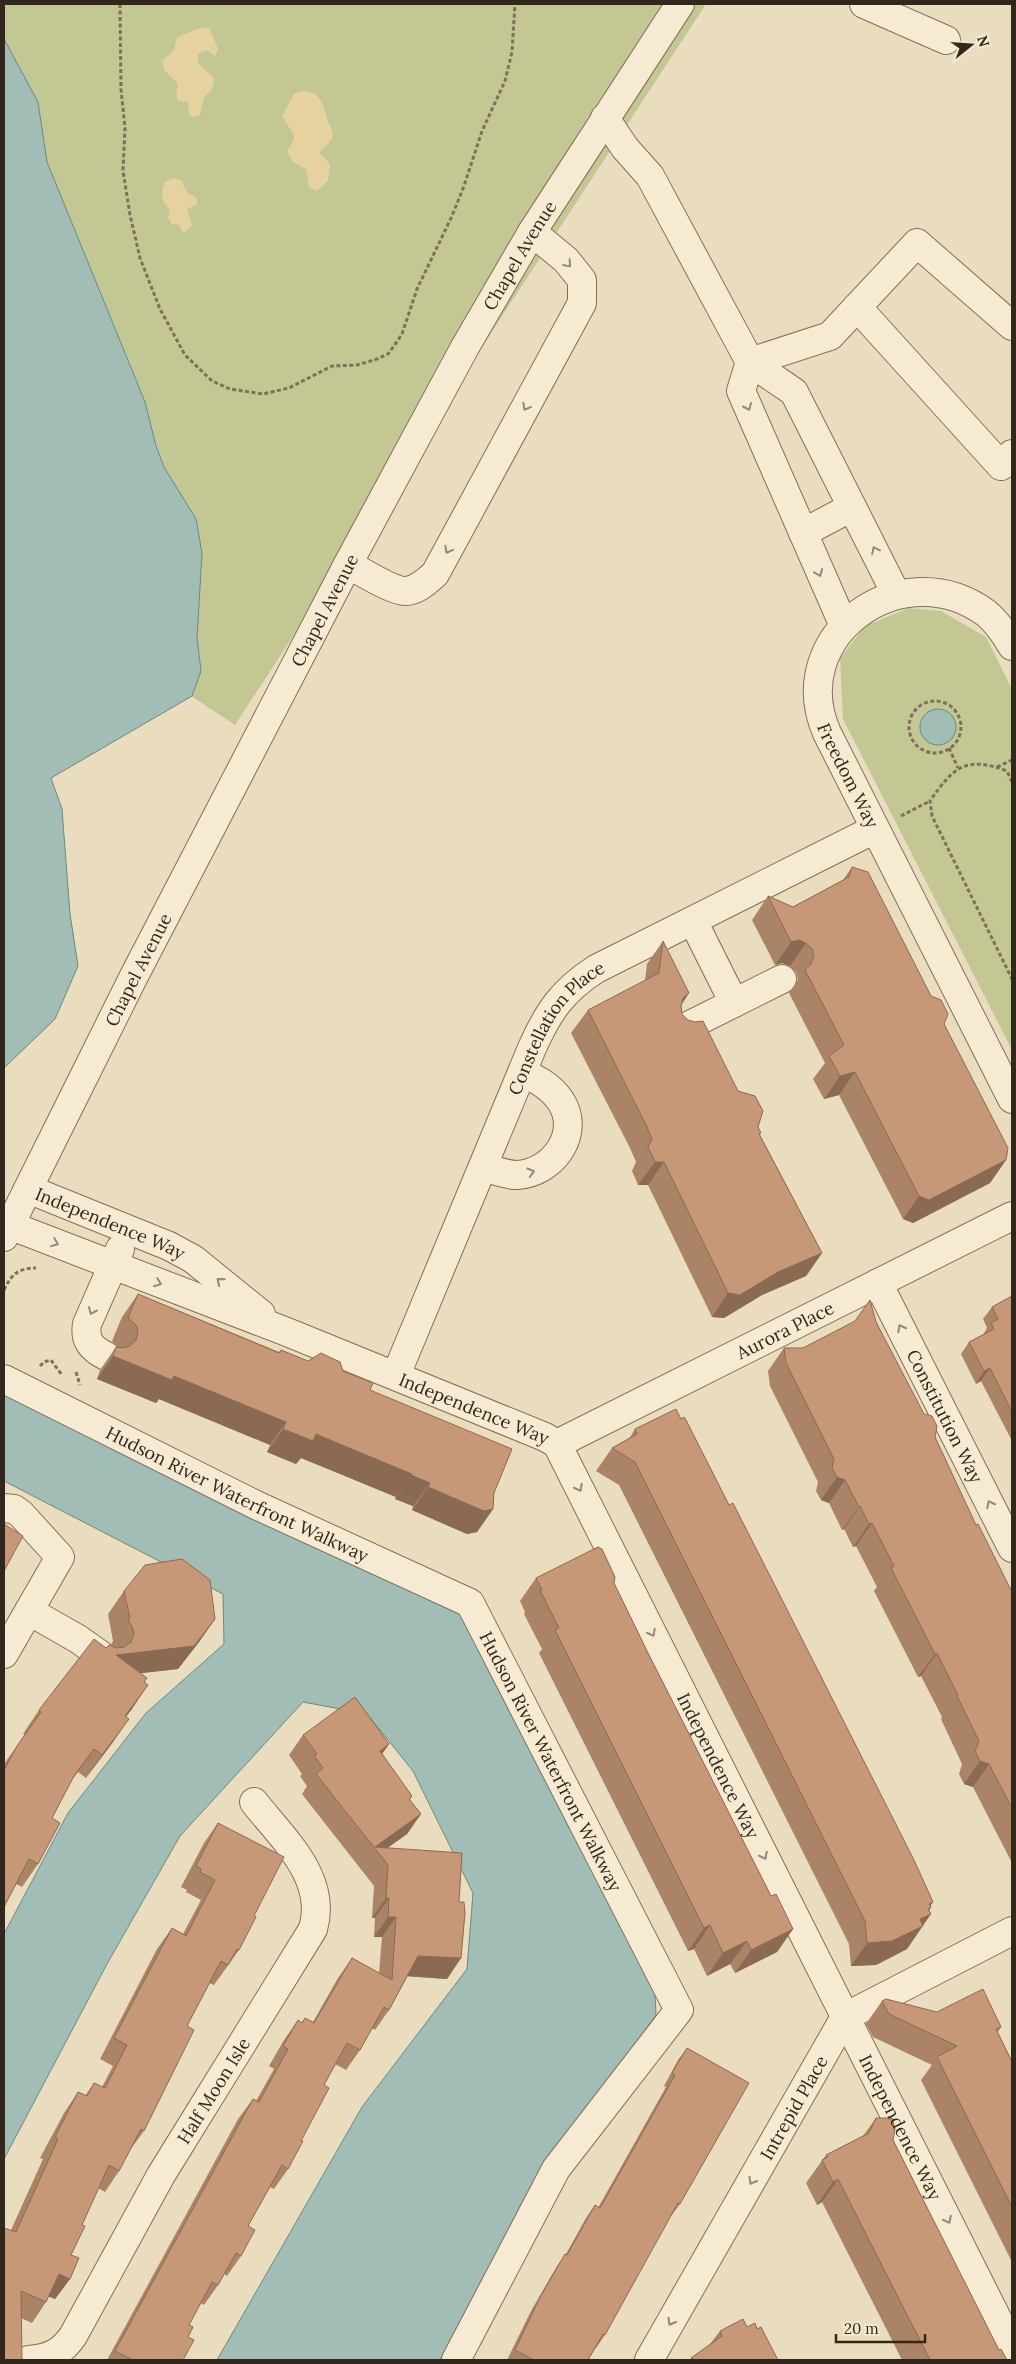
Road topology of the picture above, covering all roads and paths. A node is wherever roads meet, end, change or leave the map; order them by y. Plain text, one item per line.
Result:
1 (120, 4) edge
2 (515, 4) edge
3 (680, 4) edge
4 (864, 4) edge
5 (946, 40) dead end
6 (605, 118) junction
7 (532, 232) junction
8 (857, 307) junction
9 (1012, 326) edge
10 (750, 362) junction
11 (1012, 454) edge
12 (852, 507) junction
13 (803, 533) junction
14 (348, 564) junction
15 (896, 594) junction
16 (844, 626) junction
17 (1012, 646) edge
18 (949, 748) junction
19 (1012, 760) edge
20 (997, 767) junction
21 (958, 768) junction
22 (1012, 782) edge
23 (875, 829) junction
24 (693, 921) junction
25 (782, 979) dead end
26 (1012, 979) edge
27 (734, 1003) junction
28 (680, 1030) edge
29 (522, 1073) junction
30 (1012, 1099) edge
31 (484, 1167) junction
32 (28, 1189) junction
33 (1012, 1216) edge
34 (128, 1230) junction
35 (6, 1231) edge
36 (112, 1266) junction
37 (40, 1268) dead end
38 (878, 1283) junction
39 (4, 1290) edge
40 (287, 1332) junction
41 (106, 1356) dead end
42 (396, 1375) junction
43 (4, 1379) edge
44 (557, 1444) junction
45 (4, 1508) edge
46 (1012, 1548) edge
47 (29, 1611) junction
48 (4, 1654) edge
49 (102, 1656) edge
50 (254, 1802) dead end
51 (1012, 1931) edge
52 (845, 2017) junction
53 (1012, 2348) edge
54 (29, 2360) edge
55 (456, 2360) edge
56 (649, 2360) edge

1 - 2 path
3 - 6 street, Chapel Avenue
4 - 5 street
6 - 7 street, Chapel Avenue
6 - 10 street
7 - 14 street, Chapel Avenue
7 -> 14 street
8 - 9 street
8 - 10 street
8 - 11 street
10 - 12 street
10 -> 13 street
12 - 13 street
15 -> 12 street
13 -> 16 street
14 - 32 street, Chapel Avenue
15 - 16 street, Freedom Way
15 - 17 street, Freedom Way
16 - 23 street, Freedom Way
18 - 18 path
18 - 21 path
19 - 20 path
20 - 21 path
20 - 22 path
21 - 26 path
23 - 24 street, Constellation Place
23 - 30 street, Freedom Way
24 - 27 street
24 - 29 street, Constellation Place
25 - 27 street
27 - 28 street
29 - 31 street, Constellation Place
31 -> 29 street
31 - 42 street, Constellation Place
32 - 34 street, Independence Way
32 - 35 street, Chapel Avenue
33 - 38 street, Aurora Place
34 - 36 street
40 -> 34 street, Independence Way
35 -> 36 street, Independence Way
36 -> 40 street, Independence Way
36 -> 41 street
37 - 39 path
38 - 44 street, Aurora Place
46 -> 38 street, Constitution Way
40 - 42 street, Independence Way
42 - 44 street, Independence Way
43 - 55 street, Hudson River Waterfront Walkway
44 -> 52 street, Independence Way
45 - 47 street
47 - 48 street
47 - 49 street
50 - 54 street, Half Moon Isle
51 - 52 street
52 -> 53 street, Independence Way
52 -> 56 street, Intrepid Place

